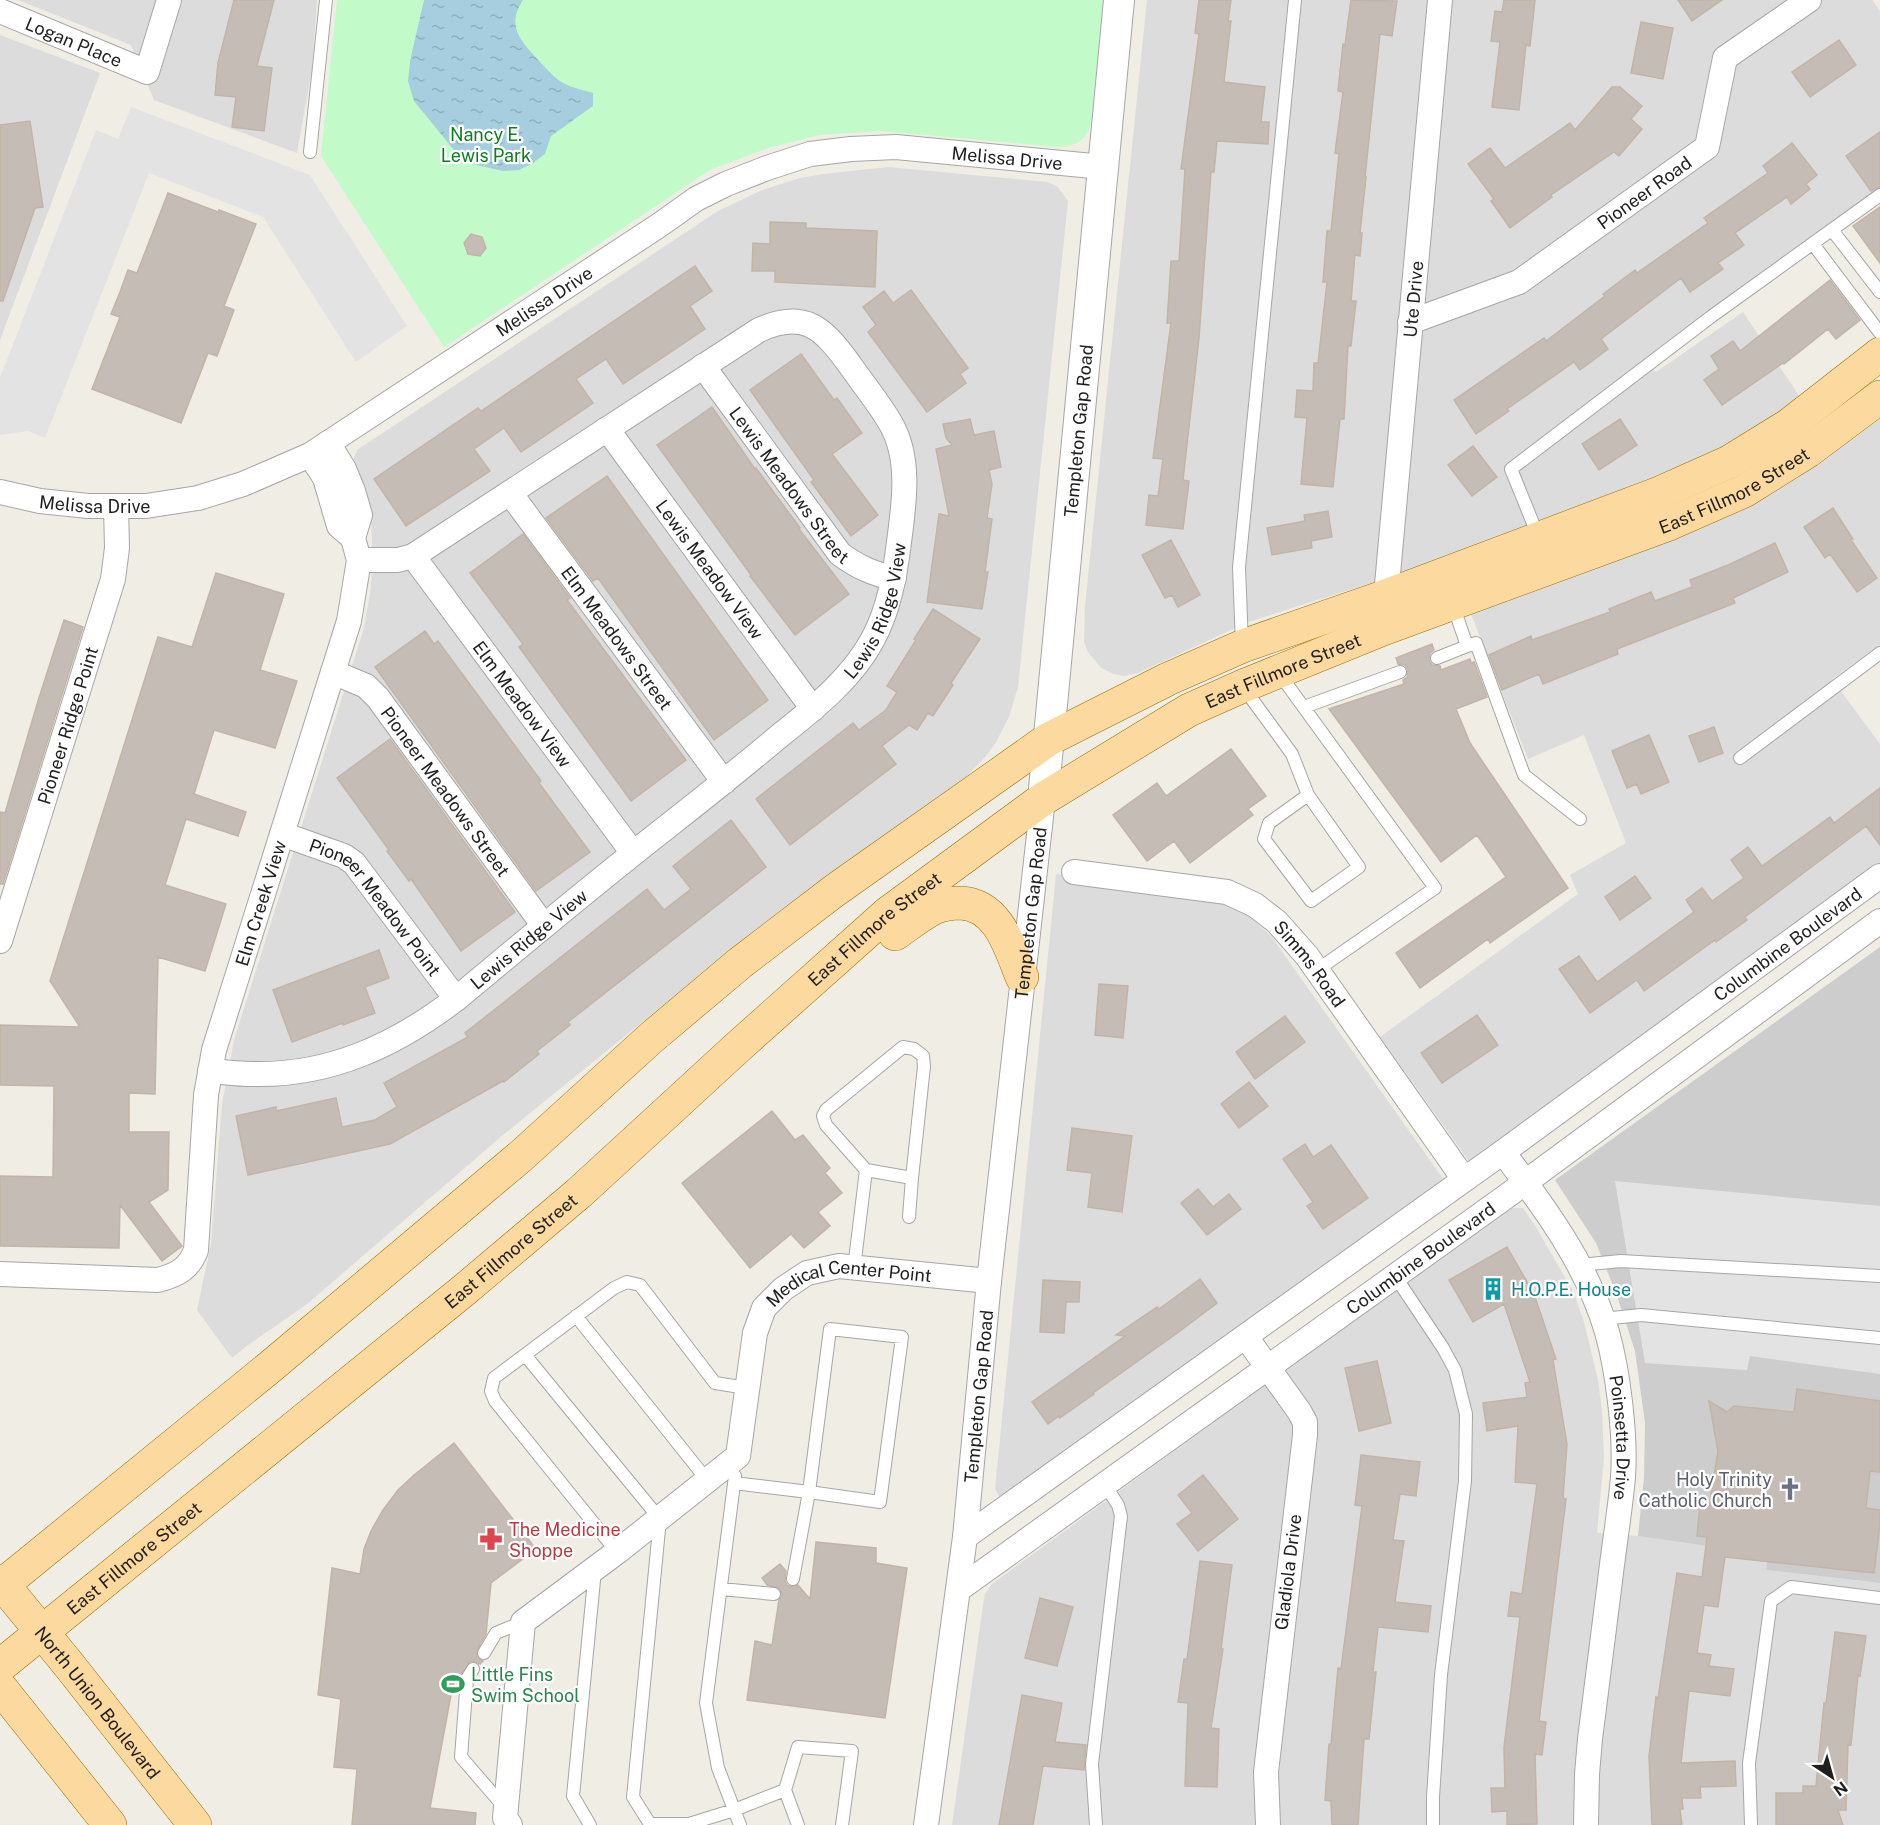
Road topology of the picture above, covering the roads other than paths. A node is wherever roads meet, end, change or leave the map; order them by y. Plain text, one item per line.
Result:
1 (169, 0) edge
2 (326, 0) edge
3 (1119, 0) edge
4 (1295, 0) edge
5 (1440, 0) edge
6 (1809, 0) edge
7 (0, 11) edge
8 (310, 152) dead end
9 (1103, 167) junction
10 (1880, 195) edge
11 (1832, 230) junction
12 (1813, 244) junction
13 (1880, 292) edge
14 (1410, 322) junction
15 (1880, 333) edge
16 (1880, 354) edge
17 (703, 366) junction
18 (1880, 398) edge
19 (607, 429) junction
20 (319, 449) junction
21 (0, 492) edge
22 (510, 493) junction
23 (116, 506) junction
24 (1539, 539) junction
25 (356, 549) junction
26 (413, 556) junction
27 (894, 578) junction
28 (1386, 596) junction
29 (1452, 604) junction
30 (1243, 646) junction
31 (1467, 646) junction
32 (1880, 653) edge
33 (1437, 658) dead end
34 (1278, 671) junction
35 (333, 672) junction
36 (1400, 672) dead end
37 (1243, 686) junction
38 (1304, 707) junction
39 (813, 709) junction
40 (1049, 739) junction
41 (1740, 758) dead end
42 (724, 782) junction
43 (1308, 795) junction
44 (1043, 799) junction
45 (1580, 819) dead end
46 (282, 834) junction
47 (633, 853) junction
48 (1074, 872) dead end
49 (1880, 876) edge
50 (1880, 921) edge
51 (544, 926) junction
52 (0, 941) edge
53 (1317, 970) junction
54 (1022, 977) junction
55 (797, 994) junction
56 (456, 999) junction
57 (210, 1071) junction
58 (1503, 1152) junction
59 (866, 1170) junction
60 (912, 1179) junction
61 (1464, 1179) junction
62 (1526, 1182) junction
63 (909, 1217) dead end
64 (854, 1268) junction
65 (1580, 1268) junction
66 (0, 1274) edge
67 (1395, 1276) junction
68 (1880, 1276) edge
69 (989, 1281) junction
70 (576, 1316) junction
71 (1602, 1319) junction
72 (1246, 1337) junction
73 (1880, 1338) edge
74 (525, 1355) junction
75 (1269, 1368) junction
76 (747, 1388) junction
77 (738, 1456) junction
78 (707, 1480) junction
79 (734, 1483) junction
80 (1105, 1485) junction
81 (809, 1492) junction
82 (660, 1518) junction
83 (965, 1537) junction
84 (617, 1552) junction
85 (595, 1569) junction
86 (793, 1579) dead end
87 (1, 1584) edge
88 (721, 1589) junction
89 (959, 1589) junction
90 (774, 1594) dead end
91 (1880, 1598) edge
92 (523, 1622) junction
93 (42, 1632) junction
94 (484, 1653) dead end
95 (0, 1666) edge
96 (473, 1669) dead end
97 (0, 1687) edge
98 (785, 1790) junction
99 (735, 1810) junction
100 (508, 1817) edge
101 (110, 1825) edge
102 (195, 1825) edge
103 (590, 1825) edge
104 (740, 1825) edge
105 (798, 1825) edge
106 (842, 1825) edge
107 (926, 1825) edge
108 (1096, 1825) edge
109 (1268, 1825) edge
110 (1433, 1825) edge
111 (1586, 1825) edge
112 (1751, 1825) edge

1 - 7 street, Logan Place
2 - 8 lane
3 - 9 street, Templeton Gap Road
4 - 30 lane
5 - 14 street, Ute Drive
6 - 14 street, Pioneer Road
9 - 20 street, Melissa Drive
9 - 40 street, Templeton Gap Road
10 - 11 lane
11 - 12 lane
11 - 13 lane
12 - 15 lane
12 - 24 lane
14 - 28 street, Ute Drive
16 - 24 main road, East Fillmore Street
17 - 19 street, Lewis Ridge View
17 - 27 street, Lewis Meadows Street
17 - 27 street, Lewis Ridge View
18 - 29 main road, East Fillmore Street
19 - 22 street, Lewis Ridge View
19 - 39 street, Lewis Meadow View
20 - 23 street, Melissa Drive
20 - 25 street, Elm Creek View
21 - 23 street, Melissa Drive
22 - 26 street, Lewis Ridge View
22 - 42 street, Elm Meadows Street
23 - 52 street, Pioneer Ridge Point
24 - 28 main road, East Fillmore Street
25 - 26 street, Lewis Ridge View
25 - 35 street, Elm Creek View
26 - 47 street, Elm Meadow View
27 - 39 street, Lewis Ridge View
28 - 30 main road, East Fillmore Street
29 - 31 lane
29 - 34 main road, East Fillmore Street
30 - 40 main road, East Fillmore Street
31 - 33 lane
31 - 45 lane
32 - 41 lane
34 - 37 main road, East Fillmore Street
34 - 38 lane
35 - 46 street, Elm Creek View
35 - 51 street, Pioneer Meadows Street
36 - 38 lane
37 - 43 lane
37 - 44 main road, East Fillmore Street
38 - 53 lane
39 - 42 street, Lewis Ridge View
40 - 44 street, Templeton Gap Road
40 - 87 main road, East Fillmore Street
42 - 47 street, Lewis Ridge View
43 - 43 lane
44 - 54 street, Templeton Gap Road
44 - 55 main road, East Fillmore Street
46 - 56 street, Pioneer Meadow Point
46 - 57 street, Elm Creek View
47 - 51 street, Lewis Ridge View
48 - 53 street, Simms Road
49 - 58 street, Columbine Boulevard
50 - 62 street, Columbine Boulevard
51 - 56 street, Lewis Ridge View
53 - 61 street, Simms Road
54 - 55 main road
54 - 69 street, Templeton Gap Road
55 - 93 main road, East Fillmore Street
56 - 57 street, Lewis Ridge View
57 - 66 street, Elm Creek View
58 - 61 street, Columbine Boulevard
58 - 62 street, Poinsetta Drive
59 - 60 lane
59 - 60 lane
59 - 64 lane
60 - 63 lane
61 - 72 street, Columbine Boulevard
62 - 65 street, Poinsetta Drive
62 - 67 street, Columbine Boulevard
64 - 69 street, Medical Center Point
64 - 76 street, Medical Center Point
65 - 68 lane
65 - 71 street, Poinsetta Drive
67 - 75 street, Columbine Boulevard
67 - 110 lane
69 - 83 street, Templeton Gap Road
70 - 74 lane
70 - 76 lane
70 - 78 lane
71 - 73 lane
71 - 111 street, Poinsetta Drive
72 - 75 street, Gladiola Drive
72 - 83 street, Columbine Boulevard
74 - 82 lane
74 - 84 lane
75 - 80 street, Columbine Boulevard
75 - 109 street, Gladiola Drive
76 - 77 street, Medical Center Point
77 - 78 street
77 - 79 lane
78 - 82 street
79 - 81 lane
79 - 88 lane
80 - 89 street, Columbine Boulevard
80 - 108 lane
81 - 81 lane
81 - 86 lane
82 - 84 street
82 - 99 lane
83 - 89 street, Templeton Gap Road
84 - 85 street
85 - 92 street
85 - 103 lane
87 - 93 main road, North Union Boulevard
88 - 90 lane
88 - 99 lane
89 - 107 street, Templeton Gap Road
91 - 112 lane
92 - 94 lane
92 - 100 street
93 - 95 main road, East Fillmore Street
93 - 102 main road, North Union Boulevard
96 - 100 lane
97 - 101 main road
98 - 99 lane
98 - 105 lane
98 - 106 lane
99 - 104 lane

